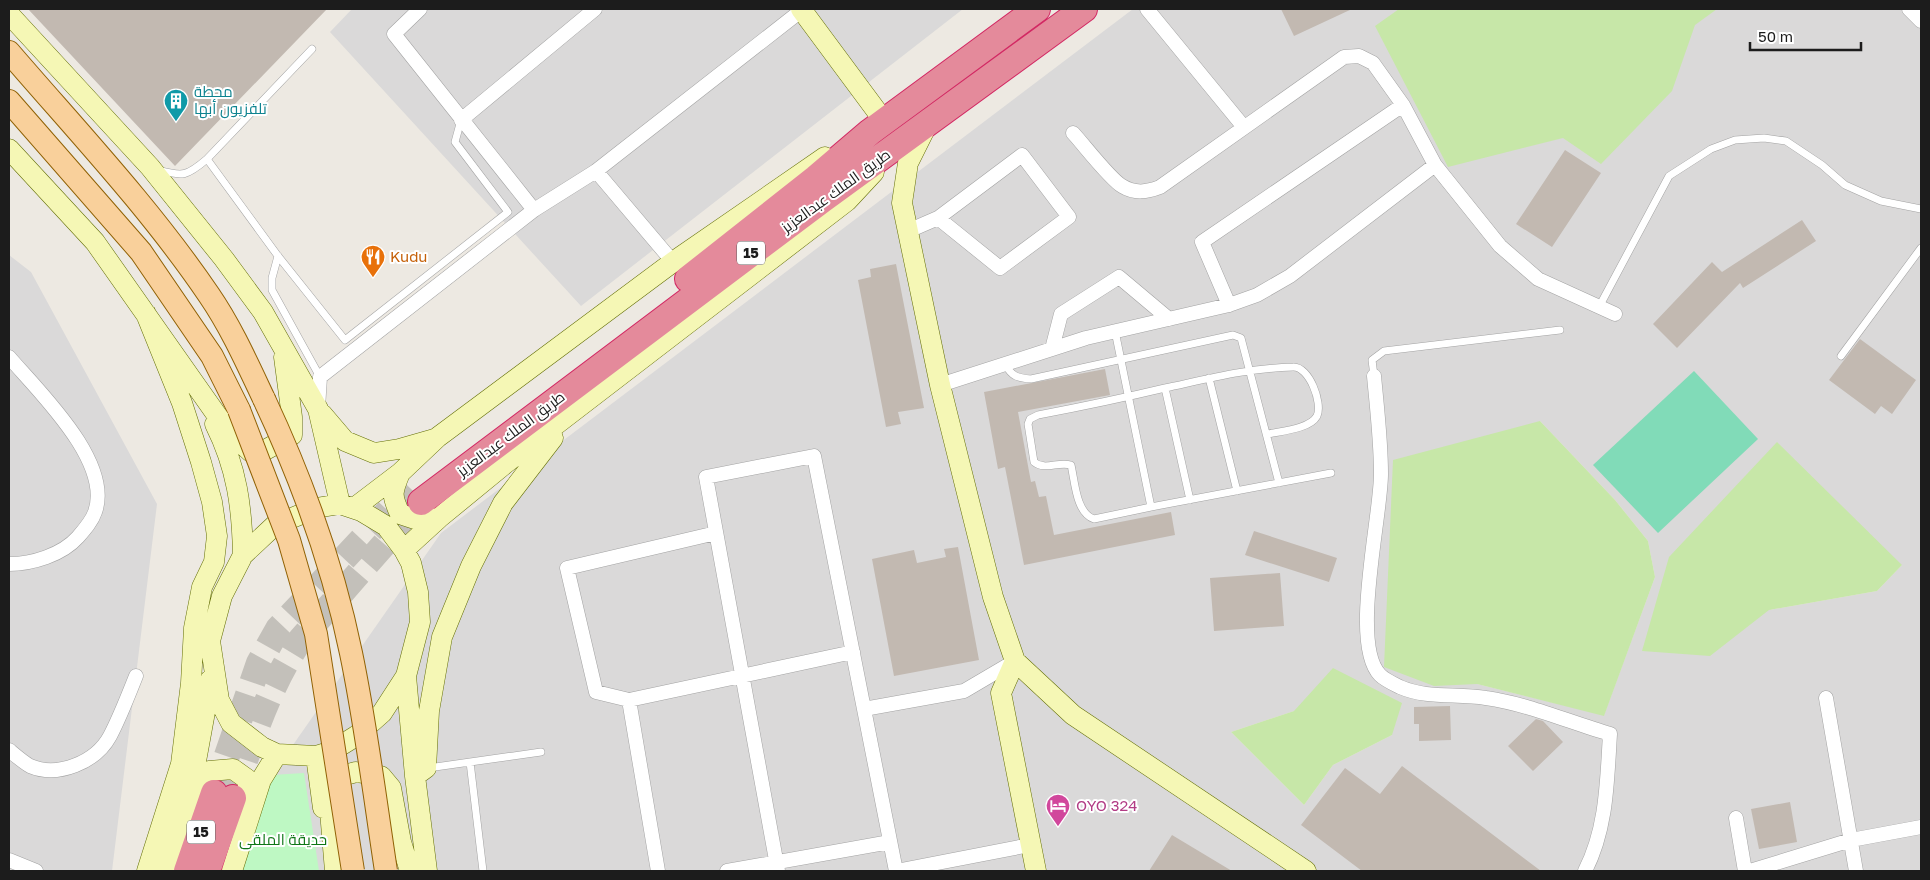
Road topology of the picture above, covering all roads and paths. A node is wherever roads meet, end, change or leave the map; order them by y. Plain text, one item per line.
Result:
1 (420, 9) edge
2 (595, 9) edge
3 (1037, 9) edge
4 (1084, 9) edge
5 (1147, 9) edge
6 (1909, 9) edge
7 (801, 10) edge
8 (9, 14) edge
9 (1921, 21) edge
10 (312, 49) dead end
11 (9, 52) edge
12 (9, 100) edge
13 (1403, 105) junction
14 (461, 120) junction
15 (926, 125) junction
16 (1243, 126) junction
17 (877, 127) junction
18 (1073, 133) dead end
19 (900, 144) junction
20 (9, 149) edge
21 (207, 159) junction
22 (1435, 165) junction
23 (150, 167) junction
24 (596, 171) junction
25 (534, 210) junction
26 (1921, 210) edge
27 (938, 218) junction
28 (908, 231) junction
29 (1921, 248) edge
30 (278, 256) junction
31 (673, 262) junction
32 (1229, 305) junction
33 (1599, 308) junction
34 (146, 314) junction
35 (1615, 314) dead end
36 (1169, 319) junction
37 (1560, 330) dead end
38 (1115, 331) junction
39 (283, 348) junction
40 (1052, 349) junction
41 (1841, 356) dead end
42 (9, 357) edge
43 (1120, 359) junction
44 (1006, 364) junction
45 (1250, 369) junction
46 (1374, 376) joint
47 (320, 377) junction
48 (1209, 378) junction
49 (194, 382) junction
50 (940, 385) junction
51 (1165, 388) junction
52 (1127, 397) junction
53 (583, 404) junction
54 (318, 409) junction
55 (1268, 434) junction
56 (438, 437) junction
57 (1331, 473) dead end
58 (1279, 483) junction
59 (1237, 491) junction
60 (417, 495) junction
61 (1190, 500) junction
62 (347, 506) junction
63 (1151, 507) junction
64 (716, 533) junction
65 (404, 550) junction
66 (243, 555) junction
67 (9, 564) edge
68 (853, 652) junction
69 (1015, 661) junction
70 (213, 670) junction
71 (136, 676) dead end
72 (406, 676) junction
73 (742, 676) junction
74 (1826, 698) dead end
75 (629, 700) junction
76 (864, 709) junction
77 (9, 750) edge
78 (541, 752) dead end
79 (277, 754) junction
80 (316, 756) junction
81 (470, 762) junction
82 (420, 772) junction
83 (222, 799) junction
84 (1736, 818) dead end
85 (1921, 827) edge
86 (1850, 840) junction
87 (890, 842) junction
88 (1030, 844) junction
89 (9, 860) edge
90 (777, 867) edge
91 (29, 870) edge
92 (147, 871) edge
93 (164, 871) edge
94 (187, 871) edge
95 (207, 871) edge
96 (232, 871) edge
97 (334, 871) edge
98 (353, 871) edge
99 (386, 871) edge
100 (410, 871) edge
101 (427, 871) edge
102 (483, 871) edge
103 (658, 871) edge
104 (727, 871) edge
105 (896, 871) edge
106 (1036, 871) edge
107 (1306, 871) edge
108 (1585, 871) edge
109 (1745, 871) edge
110 (1750, 871) edge
111 (1856, 871) edge

1 - 14 street
2 - 14 street
3 - 17 highway, طريق الملك عبدالعزيز / 15
4 - 15 highway, طريق الملك عبدالعزيز / 15
5 - 16 street
6 - 9 street
7 - 17 main road
7 - 24 street
8 - 23 main road
10 - 21 lane
11 - 99 main road, bridge
12 - 98 main road, bridge
13 - 16 street
13 - 22 street
13 - 32 street
14 - 25 street
14 - 30 lane
15 - 19 highway, طريق الملك عبدالعزيز / 15
15 - 28 main road
16 - 18 street
17 - 31 main road
17 - 60 highway, طريق الملك عبدالعزيز / 15
19 - 53 main road
19 - 60 highway, طريق الملك عبدالعزيز / 15
20 - 34 main road
21 - 23 lane
21 - 30 lane
22 - 32 street
22 - 33 street
23 - 39 main road
24 - 25 street
24 - 31 street
25 - 47 street
26 - 33 lane
27 - 27 street
27 - 28 street
28 - 50 main road
29 - 41 lane
30 - 47 lane
31 - 56 main road
32 - 36 street
33 - 35 street
34 - 49 main road
34 - 92 main road
36 - 38 street
36 - 40 street
37 - 46 lane
38 - 40 street
38 - 43 lane
39 - 49 main road
39 - 54 main road
40 - 44 street
42 - 67 street
43 - 44 lane
43 - 45 lane
43 - 52 lane
44 - 50 street
45 - 48 lane
45 - 55 lane
45 - 55 lane
46 - 108 street
47 - 54 street
48 - 51 lane
48 - 59 lane
49 - 66 main road
50 - 69 main road
51 - 52 lane
51 - 61 lane
52 - 63 lane
52 - 63 lane
53 - 60 main road
53 - 82 main road
54 - 56 main road
54 - 62 main road
55 - 58 lane
56 - 60 main road
57 - 58 lane
58 - 59 lane
59 - 61 lane
60 - 62 main road
60 - 65 main road
61 - 63 lane
62 - 65 main road
62 - 66 main road
64 - 68 street
64 - 73 street
64 - 75 street
65 - 72 main road
66 - 70 main road
68 - 73 street
68 - 76 street
69 - 76 street
69 - 88 main road
69 - 107 main road
70 - 79 main road
70 - 83 main road
71 - 77 street
72 - 80 main road
72 - 82 main road
73 - 75 street
73 - 90 street
74 - 86 street
75 - 103 street
76 - 87 street
78 - 81 lane
79 - 80 main road
79 - 83 main road
80 - 97 main road
81 - 82 lane
81 - 102 lane
82 - 101 main road
83 - 93 main road
83 - 94 highway, 15
83 - 95 highway, 15
83 - 96 main road
84 - 109 street
85 - 86 street
86 - 110 street
86 - 111 street
87 - 90 street
87 - 105 street
88 - 105 street
88 - 106 main road
89 - 91 street
90 - 104 street
97 - 100 main road

